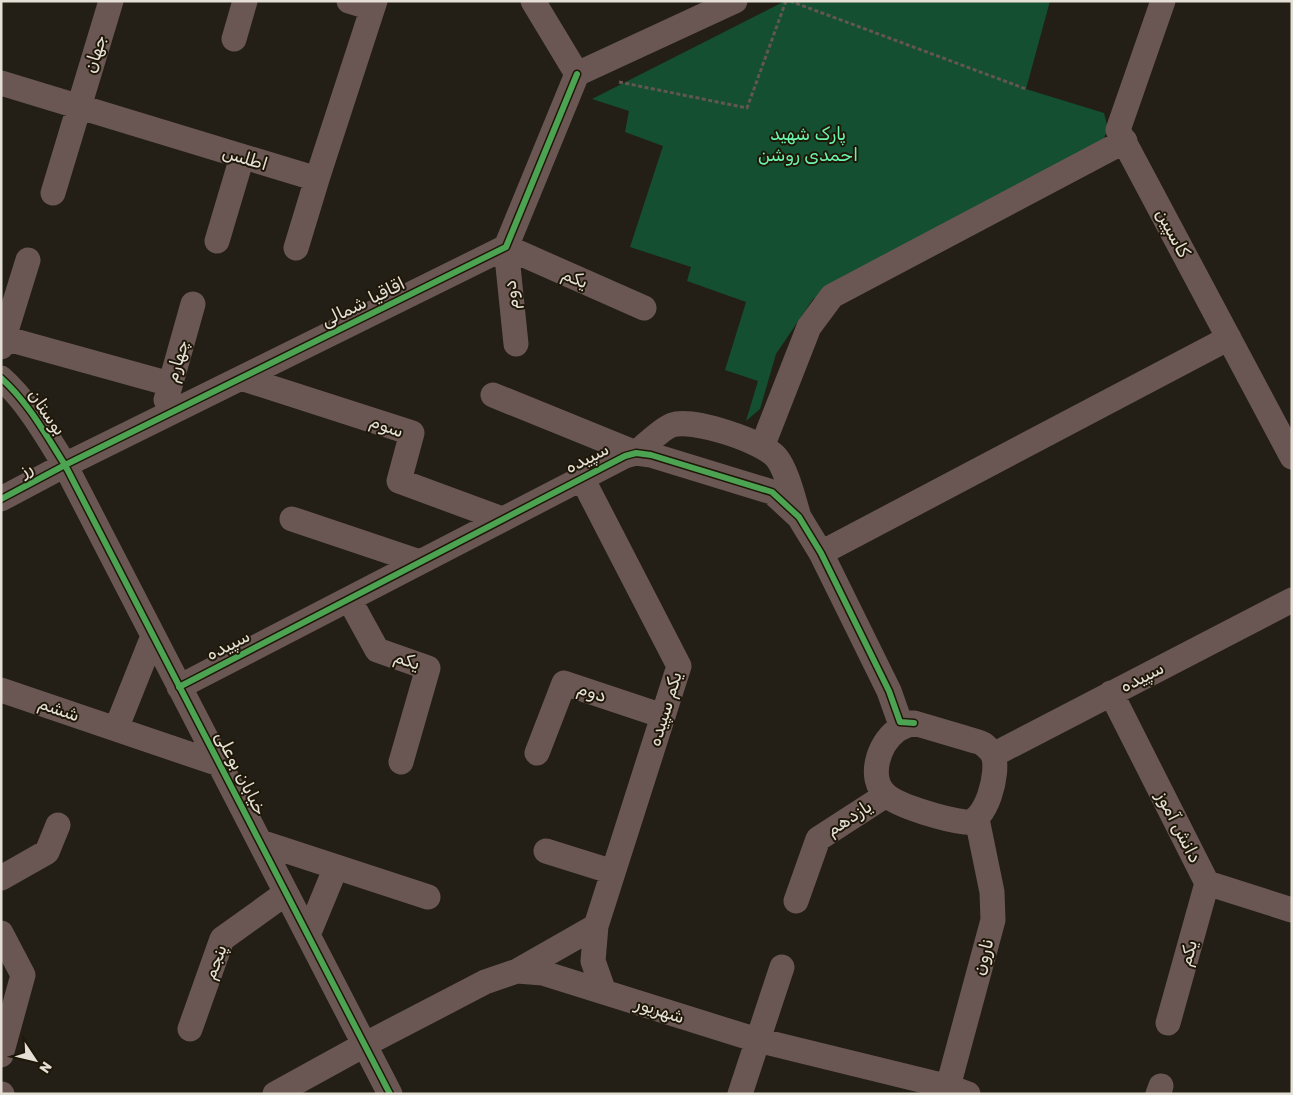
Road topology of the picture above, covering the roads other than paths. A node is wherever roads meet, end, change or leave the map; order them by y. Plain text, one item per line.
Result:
1 (111, 1) edge
2 (245, 1) edge
3 (533, 1) edge
4 (734, 1) edge
5 (1163, 1) edge
6 (366, 4) edge
7 (234, 39) dead end
8 (576, 74) junction
9 (1, 83) edge
10 (79, 107) junction
11 (1125, 141) junction
12 (242, 157) junction
13 (317, 179) junction
14 (53, 193) dead end
15 (217, 241) dead end
16 (296, 248) dead end
17 (506, 248) junction
18 (28, 260) dead end
19 (193, 304) dead end
20 (644, 308) dead end
21 (1229, 338) junction
22 (3, 343) edge
23 (516, 344) dead end
24 (1, 378) edge
25 (241, 378) junction
26 (170, 384) junction
27 (493, 395) dead end
28 (160, 419) junction
29 (1283, 420) edge
30 (762, 447) junction
31 (636, 453) junction
32 (1292, 457) edge
33 (65, 465) junction
34 (582, 478) junction
35 (1, 499) edge
36 (799, 517) junction
37 (292, 519) dead end
38 (502, 519) junction
39 (821, 553) junction
40 (420, 562) junction
41 (349, 599) junction
42 (1292, 600) edge
43 (153, 636) junction
44 (179, 687) junction
45 (1, 690) edge
46 (1112, 693) junction
47 (663, 716) junction
48 (914, 723) junction
49 (116, 729) junction
50 (537, 753) dead end
51 (993, 754) junction
52 (401, 762) dead end
53 (219, 764) junction
54 (886, 795) junction
55 (977, 818) junction
56 (58, 825) dead end
57 (260, 842) junction
58 (546, 851) dead end
59 (336, 867) junction
60 (613, 872) junction
61 (1, 878) edge
62 (1208, 882) junction
63 (286, 893) junction
64 (428, 897) dead end
65 (796, 901) dead end
66 (1292, 910) edge
67 (596, 926) junction
68 (1, 933) edge
69 (308, 935) junction
70 (782, 968) dead end
71 (517, 971) junction
72 (604, 992) junction
73 (1168, 1023) dead end
74 (190, 1029) dead end
75 (757, 1040) junction
76 (364, 1044) junction
77 (1, 1056) edge
78 (954, 1091) edge
79 (275, 1094) edge
80 (390, 1094) edge
81 (740, 1094) edge

1 - 10 street, جهان
2 - 7 street
3 - 8 street
4 - 8 street
5 - 11 street, کاسپین
6 - 13 street
8 - 17 street
9 - 10 street, اطلس
10 - 12 street, اطلس
10 - 14 street
11 - 21 street, کاسپین
11 - 30 street
12 - 13 street, اطلس
12 - 15 street
13 - 16 street
17 - 20 street, یکم
17 - 23 street, دوم
17 - 25 street, اقاقیا شمالی
18 - 22 street
19 - 26 street, چهارم
21 - 29 street, کاسپین
21 - 39 street
22 - 26 street
24 - 33 street, بوستان
25 - 28 street, اقاقیا شمالی
25 - 38 street, سوم
26 - 28 street, چهارم
27 - 31 street
28 - 33 street, اقاقیا شمالی
29 - 32 street, کاسپین
30 - 31 street
30 - 36 street
31 - 34 street, سپیده
31 - 36 street, سپیده
33 - 35 street, رز
33 - 43 street, خیابان بوعلی
34 - 38 street, سپیده
34 - 47 street, یکم سپیده
36 - 39 street, سپیده
37 - 40 street
38 - 40 street, سپیده
39 - 48 street, سپیده
40 - 41 street, سپیده
41 - 44 street, سپیده
41 - 52 street, یکم
42 - 46 street, سپیده
43 - 44 street, خیابان بوعلی
43 - 49 street
44 - 53 street, خیابان بوعلی
45 - 49 street, ششم
46 - 51 street, سپیده
46 - 62 street, دانش آموز
47 - 50 street, دوم
47 - 60 street, یکم سپیده
48 - 51 street
48 - 54 street
49 - 53 street, ششم
51 - 55 street
53 - 57 street, خیابان بوعلی
54 - 55 street
54 - 65 street, یازدهم
55 - 78 street, نارون
56 - 61 street
57 - 59 street
57 - 63 street, خیابان بوعلی
58 - 60 street
59 - 64 street
59 - 69 street
60 - 67 street, یکم سپیده
62 - 66 street, دانش آموز
62 - 73 street, یکم
63 - 69 street, خیابان بوعلی
63 - 74 street, پنجم
67 - 71 street
67 - 72 street, یکم سپیده
68 - 77 street
69 - 76 street, خیابان بوعلی
70 - 75 street
71 - 72 street, شهریور
71 - 76 street, شهریور
72 - 75 street, شهریور
75 - 78 street, شهریور
75 - 81 street
76 - 79 street, شهریور
76 - 80 street, خیابان بوعلی

